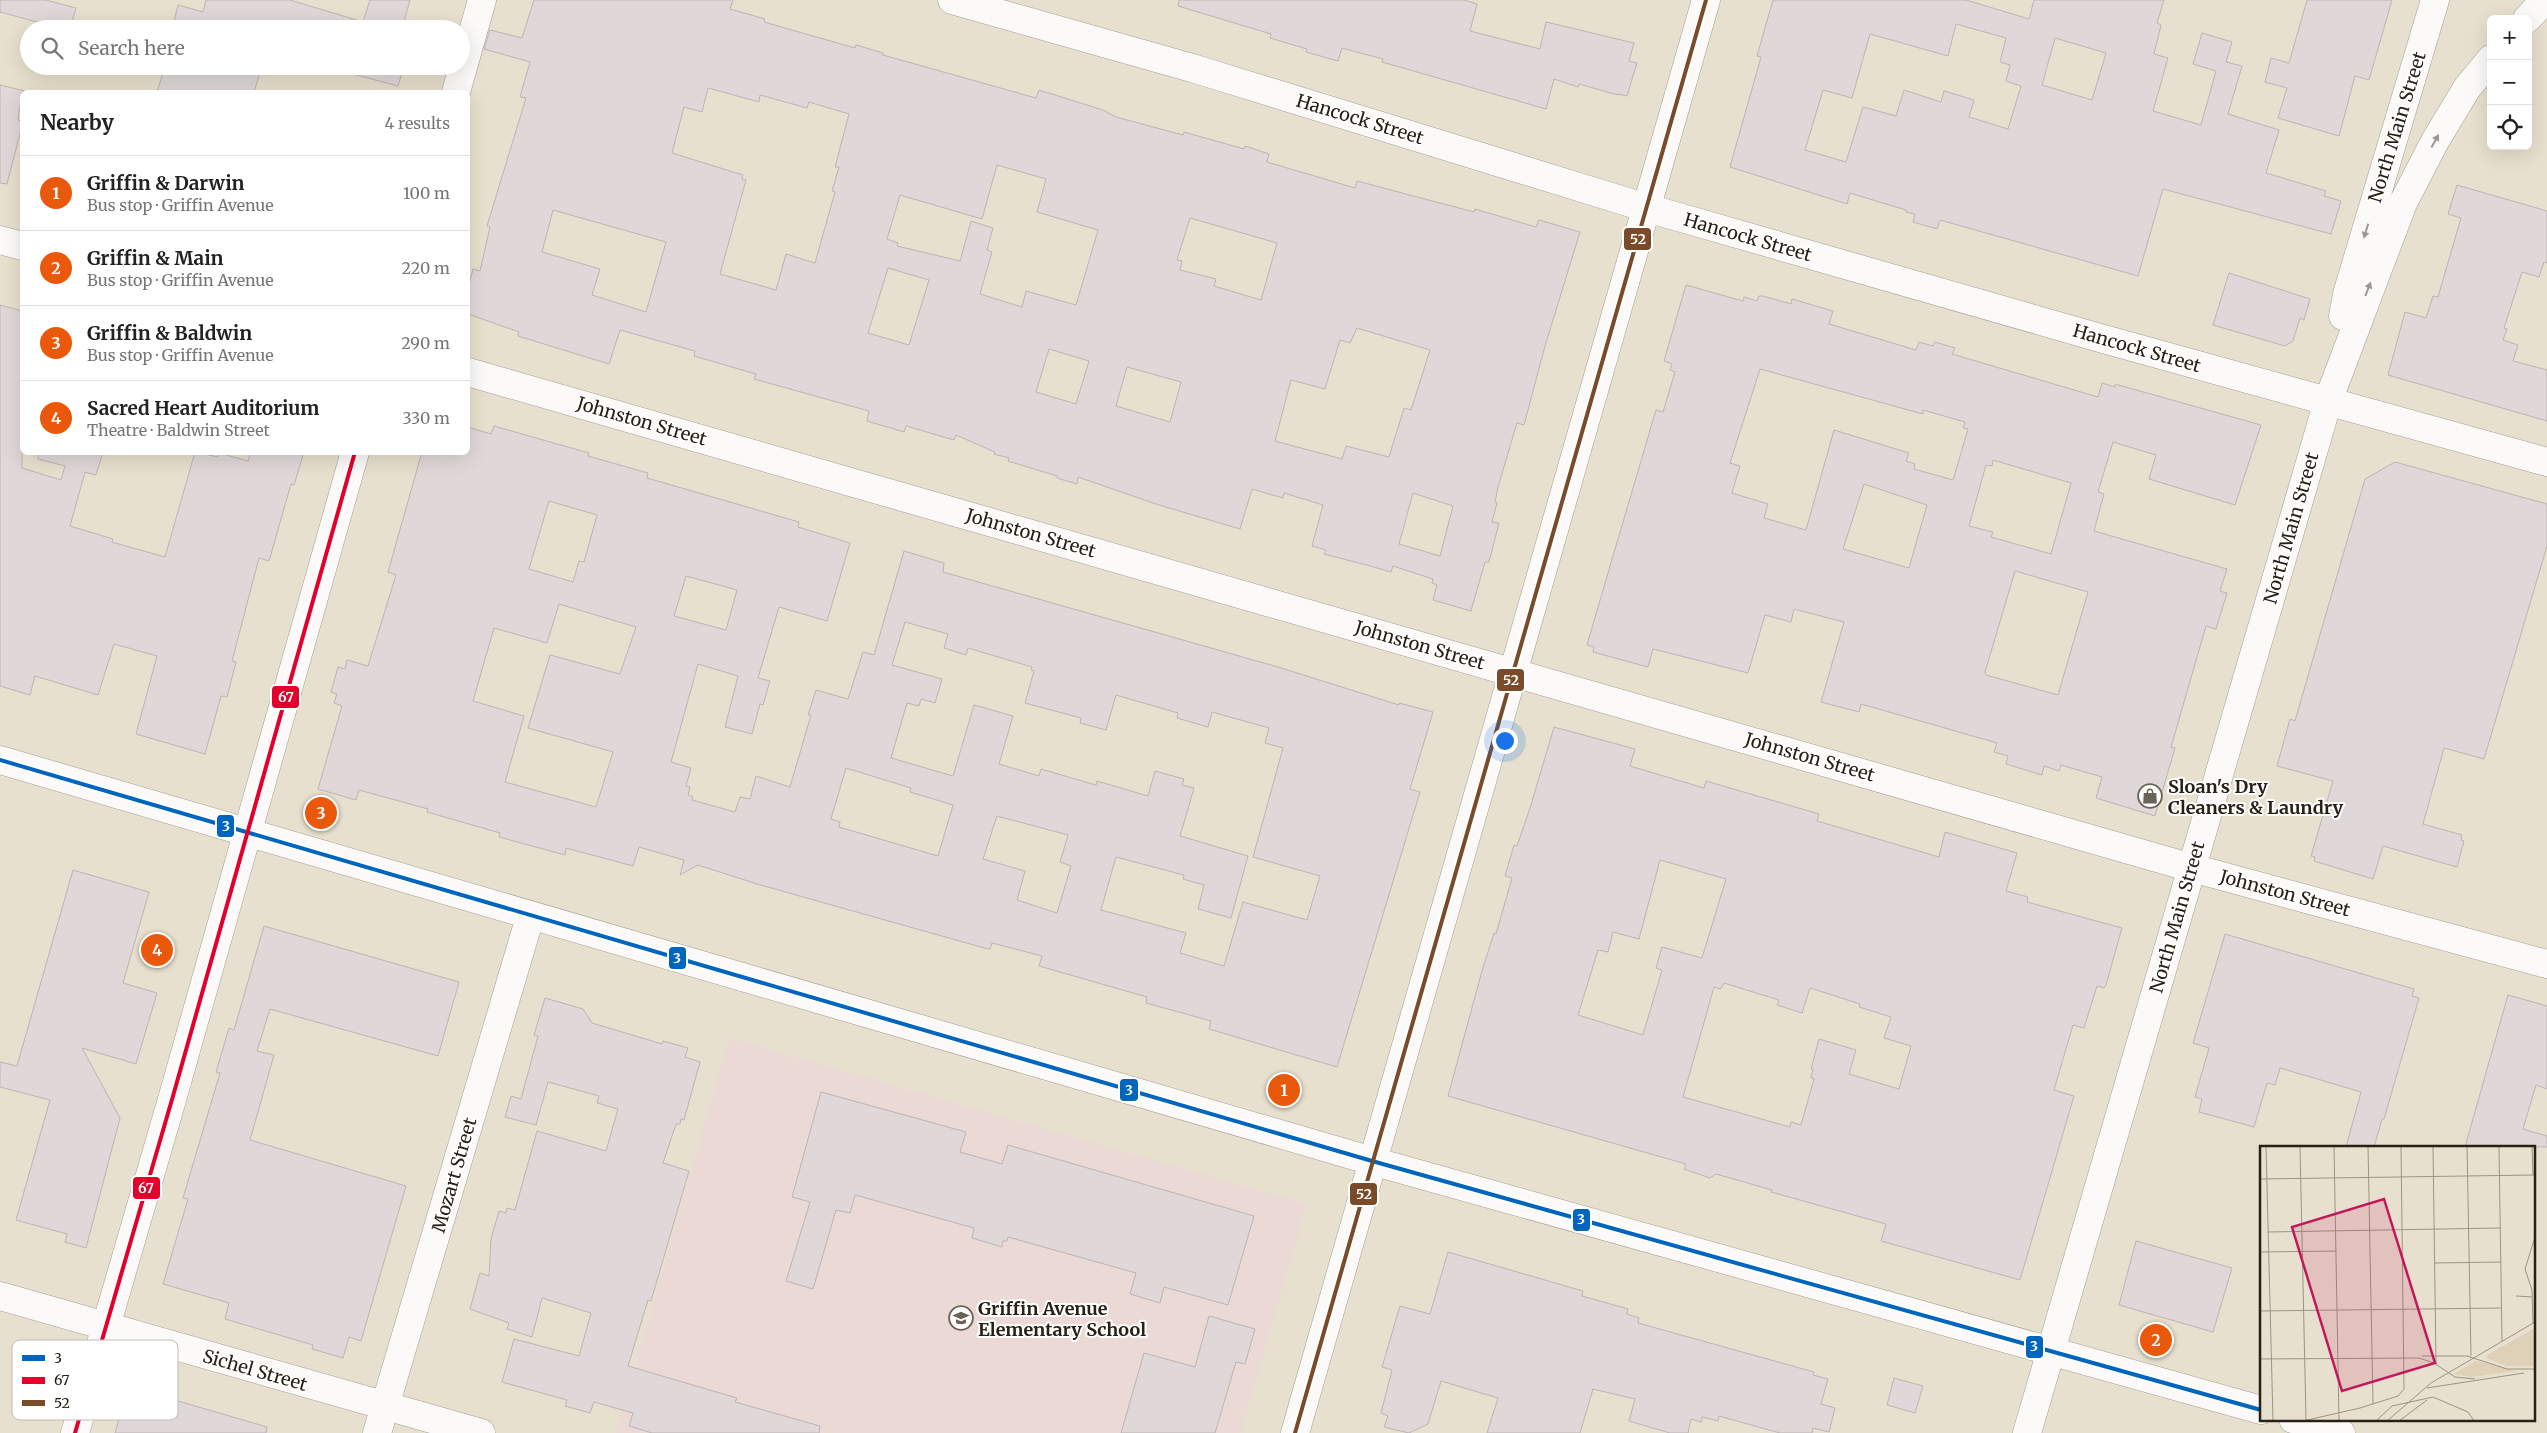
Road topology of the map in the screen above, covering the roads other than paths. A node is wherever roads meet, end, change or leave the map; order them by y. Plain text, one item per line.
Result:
1 (482, 0) edge
2 (952, 0) edge
3 (1706, 0) edge
4 (2435, 0) edge
5 (2545, 0) edge
6 (2531, 15) edge
7 (470, 42) edge
8 (2490, 60) edge
9 (461, 75) edge
10 (457, 90) edge
11 (1647, 208) junction
12 (0, 240) edge
13 (20, 245) edge
14 (470, 373) edge
15 (2328, 401) junction
16 (354, 455) edge
17 (2547, 462) edge
18 (1513, 672) junction
19 (0, 760) edge
20 (248, 832) junction
21 (2192, 868) junction
22 (530, 917) junction
23 (2547, 964) edge
24 (1372, 1162) junction
25 (0, 1296) edge
26 (106, 1327) junction
27 (102, 1340) edge
28 (152, 1340) edge
29 (178, 1347) edge
30 (2051, 1350) junction
31 (385, 1406) junction
32 (2260, 1410) edge
33 (79, 1420) edge
34 (2296, 1420) edge
35 (75, 1433) edge
36 (377, 1433) edge
37 (481, 1433) edge
38 (1295, 1433) edge
39 (2027, 1433) edge
40 (2341, 1433) edge

1 - 7 street
2 - 11 street, Hancock Street
3 - 11 street
4 -> 15 street, North Main Street
5 - 6 street
15 -> 8 street, North Main Street
9 - 10 street
11 - 15 street, Hancock Street
11 - 18 street
12 - 13 street
14 - 18 street, Johnston Street
15 - 17 street, Hancock Street
15 - 21 street, North Main Street
16 - 20 street
18 - 21 street, Johnston Street
18 - 24 street
19 - 20 street
20 - 22 street
20 - 26 street
21 - 23 street, Johnston Street
21 - 30 street, North Main Street
22 - 24 street
22 - 31 street, Mozart Street
24 - 30 street
24 - 38 street
25 - 26 street, Sichel Street
26 - 27 street
26 - 28 street, Sichel Street
29 - 31 street, Sichel Street
30 - 32 street
30 - 39 street, North Main Street
31 - 36 street, Mozart Street
31 - 37 street, Sichel Street
33 - 35 street
34 - 40 street

